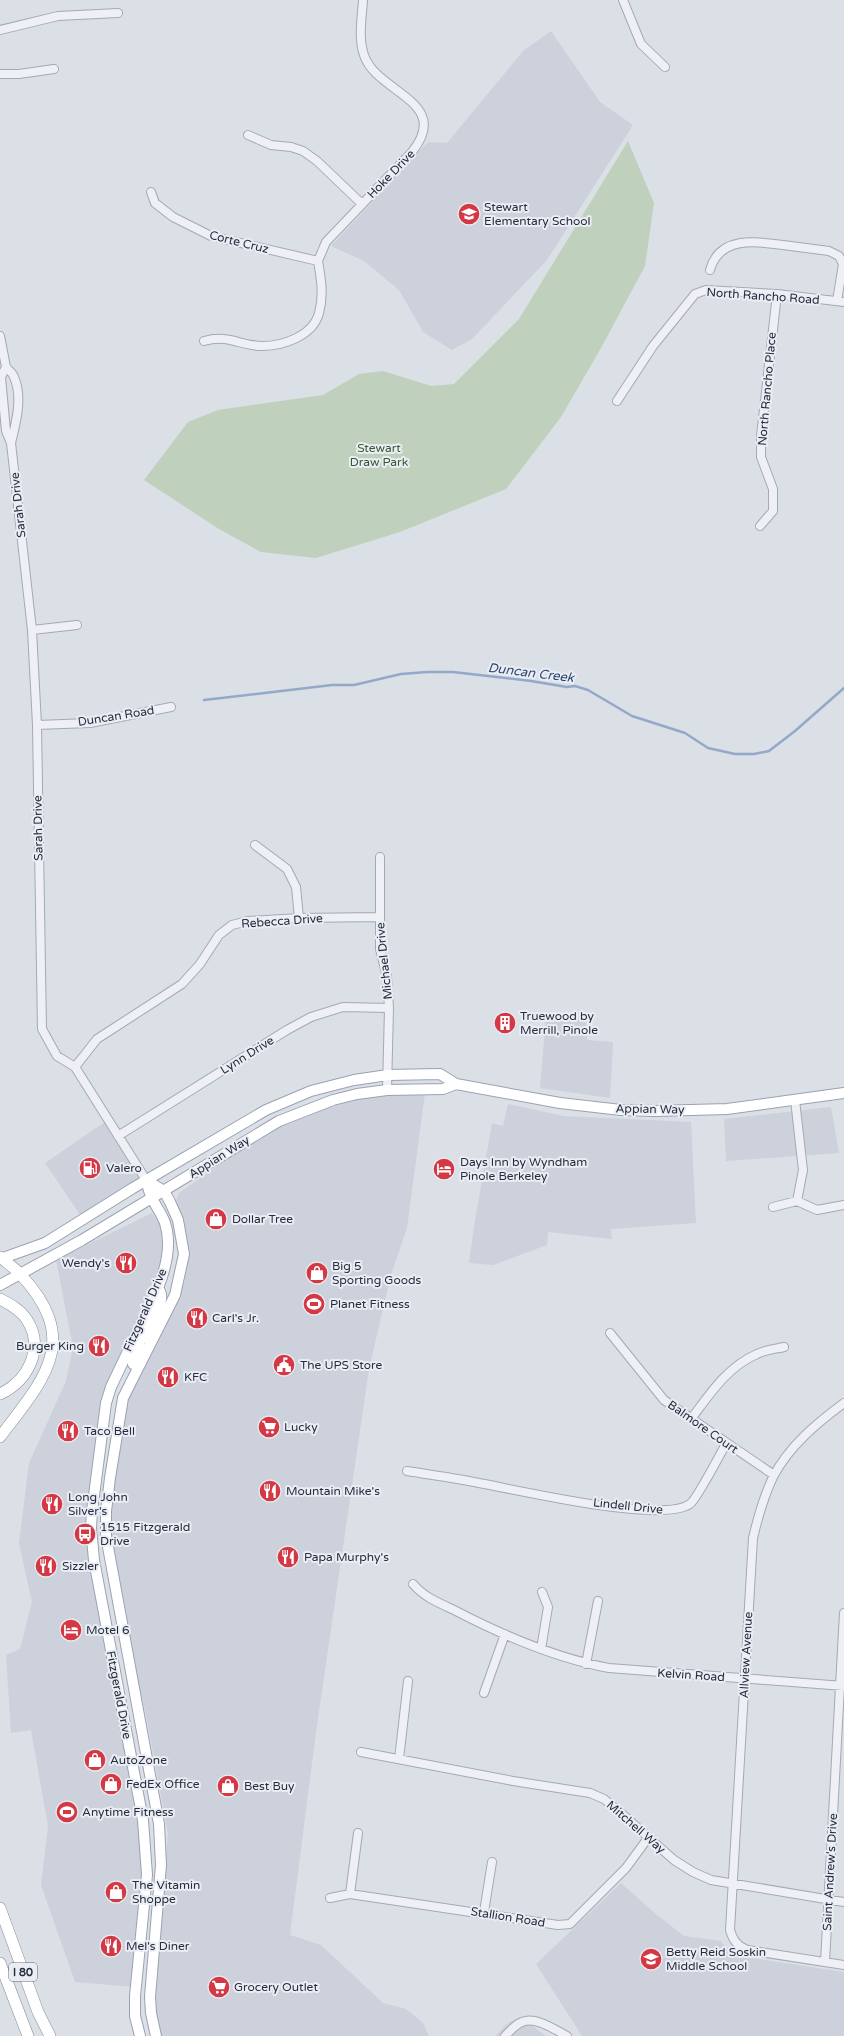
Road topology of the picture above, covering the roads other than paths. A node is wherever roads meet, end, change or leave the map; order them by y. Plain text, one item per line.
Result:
1 (363, 0) edge
2 (622, 0) edge
3 (118, 13) dead end
4 (0, 30) edge
5 (665, 67) dead end
6 (54, 69) dead end
7 (0, 74) edge
8 (248, 135) dead end
9 (151, 192) dead end
10 (362, 204) junction
11 (318, 261) junction
12 (710, 270) dead end
13 (777, 294) junction
14 (841, 302) edge
15 (0, 336) edge
16 (204, 341) dead end
17 (6, 368) junction
18 (617, 402) dead end
19 (11, 443) junction
20 (760, 526) dead end
21 (77, 625) dead end
22 (32, 630) junction
23 (171, 707) dead end
24 (37, 725) junction
25 (255, 845) dead end
26 (380, 857) dead end
27 (299, 918) junction
28 (379, 918) junction
29 (388, 1008) junction
30 (75, 1067) junction
31 (388, 1075) junction
32 (456, 1084) junction
33 (387, 1090) junction
34 (844, 1093) edge
35 (795, 1100) junction
36 (118, 1136) junction
37 (146, 1180) junction
38 (164, 1191) junction
39 (152, 1198) junction
40 (797, 1200) junction
41 (844, 1205) edge
42 (773, 1207) dead end
43 (1, 1258) edge
44 (21, 1274) junction
45 (0, 1285) edge
46 (158, 1288) junction
47 (0, 1299) edge
48 (137, 1332) junction
49 (610, 1333) dead end
50 (150, 1343) junction
51 (784, 1347) dead end
52 (129, 1383) junction
53 (0, 1394) edge
54 (844, 1403) edge
55 (691, 1419) junction
56 (0, 1437) edge
57 (726, 1444) junction
58 (407, 1471) dead end
59 (774, 1475) junction
60 (413, 1584) dead end
61 (542, 1592) dead end
62 (598, 1601) dead end
63 (844, 1613) edge
64 (505, 1634) junction
65 (541, 1649) junction
66 (586, 1664) junction
67 (745, 1678) junction
68 (408, 1681) dead end
69 (842, 1686) edge
70 (484, 1693) dead end
71 (361, 1752) dead end
72 (399, 1759) junction
73 (358, 1833) dead end
74 (648, 1838) junction
75 (492, 1862) dead end
76 (733, 1884) junction
77 (350, 1894) junction
78 (330, 1898) dead end
79 (828, 1900) junction
80 (844, 1902) edge
81 (0, 1908) edge
82 (484, 1912) junction
83 (825, 1962) junction
84 (0, 1963) edge
85 (844, 1965) edge
86 (28, 2036) edge
87 (50, 2036) edge
88 (140, 2036) edge
89 (156, 2036) edge
90 (504, 2036) edge
91 (568, 2036) edge

1 - 10 street, Hoke Drive
2 - 5 street
3 - 4 street
6 - 7 street
8 - 10 street
9 - 11 street, Corte Cruz
10 - 11 street, Hoke Drive
11 - 16 street
12 - 14 street
13 - 14 street, North Rancho Road
13 - 18 street, North Rancho Road
13 - 20 street, North Rancho Place
15 - 17 street, Sarah Drive
17 - 19 street, Sarah Drive
17 - 19 street, Sarah Drive
19 - 22 street, Sarah Drive
21 - 22 street
22 - 24 street, Sarah Drive
23 - 24 street, Duncan Road
24 - 30 street, Sarah Drive
25 - 27 street
26 - 28 street, Michael Drive
27 - 28 street, Rebecca Drive
27 - 30 street, Rebecca Drive
28 - 29 street, Michael Drive
29 - 31 street, Michael Drive
29 - 36 street, Lynn Drive
30 - 36 street, Sarah Drive
31 - 32 main road, Appian Way
31 - 33 street, Michael Drive
31 - 37 main road, Appian Way
32 - 33 main road, Appian Way
32 - 35 main road, Appian Way
33 - 38 main road, Appian Way
34 - 35 main road, Appian Way
35 - 40 street
36 - 37 street, Sarah Drive
37 - 38 main road
37 - 39 main road, Fitzgerald Drive
37 - 43 main road, Appian Way
38 - 39 main road, Appian Way
38 - 50 main road, Fitzgerald Drive
39 - 44 main road, Appian Way
39 - 46 main road, Fitzgerald Drive
40 - 41 street
40 - 42 street
43 - 44 highway
44 - 45 main road, Appian Way
44 - 56 highway
46 - 48 main road, Fitzgerald Drive
46 - 50 main road
47 - 53 highway
48 - 52 main road
48 - 88 main road, Fitzgerald Drive
49 - 55 street, Balmore Court
50 - 52 main road, Fitzgerald Drive
51 - 55 street
52 - 89 main road, Fitzgerald Drive
54 - 59 street, Allview Avenue
55 - 57 street, Balmore Court
57 - 58 street, Lindell Drive
57 - 59 street, Balmore Court
59 - 67 street, Allview Avenue
60 - 64 street, Kelvin Road
61 - 65 street
62 - 66 street
63 - 69 street, Saint Andrew's Drive
64 - 65 street, Kelvin Road
64 - 70 street
65 - 66 street, Kelvin Road
66 - 67 street, Kelvin Road
67 - 69 street, Kelvin Road
67 - 76 street, Allview Avenue
68 - 72 street
69 - 79 street, Saint Andrew's Drive
71 - 72 street, Mitchell Way
72 - 74 street, Mitchell Way
73 - 77 street
74 - 76 street, Mitchell Way
74 - 82 street, Stallion Road
75 - 82 street
76 - 79 street, Mitchell Way
76 - 83 street, Allview Avenue
77 - 78 street, Stallion Road
77 - 82 street, Stallion Road
79 - 80 street, Mitchell Way
79 - 83 street, Saint Andrew's Drive
81 - 87 highway, I 80
83 - 85 street
84 - 86 highway, I 80
90 - 91 street

